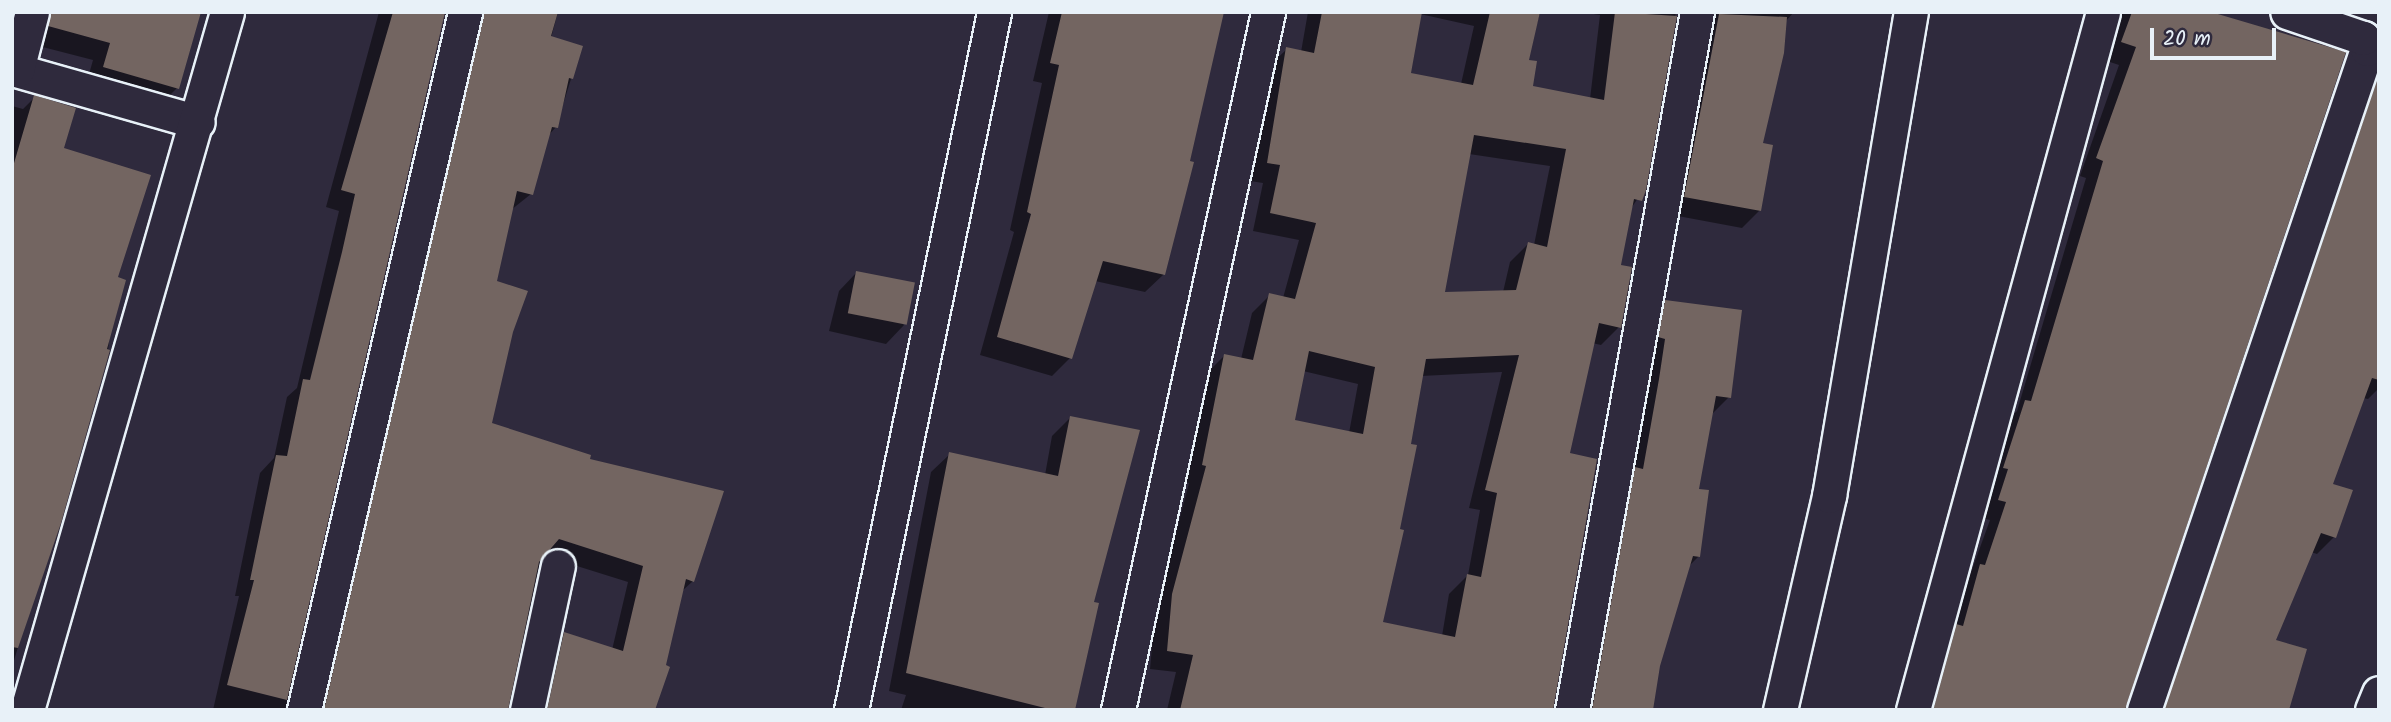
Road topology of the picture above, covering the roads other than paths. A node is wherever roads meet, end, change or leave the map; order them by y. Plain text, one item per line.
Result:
1 (32, 12) edge
2 (227, 12) edge
3 (465, 12) edge
4 (994, 12) edge
5 (1268, 12) edge
6 (1697, 12) edge
7 (1911, 12) edge
8 (2103, 12) edge
9 (2287, 12) edge
10 (15, 70) edge
11 (198, 122) junction
12 (558, 566) dead end
13 (2379, 693) edge
14 (27, 710) edge
15 (304, 710) edge
16 (527, 710) edge
17 (851, 710) edge
18 (1118, 710) edge
19 (1572, 710) edge
20 (1780, 710) edge
21 (1913, 710) edge
22 (2144, 710) edge
23 (2372, 710) edge

1 - 10 street
2 - 11 street
3 - 15 street
4 - 17 street
5 - 18 street
6 - 19 street
7 - 20 street
8 - 21 street
9 - 22 street
10 - 11 street
11 - 14 street
12 - 16 street
13 - 23 street

